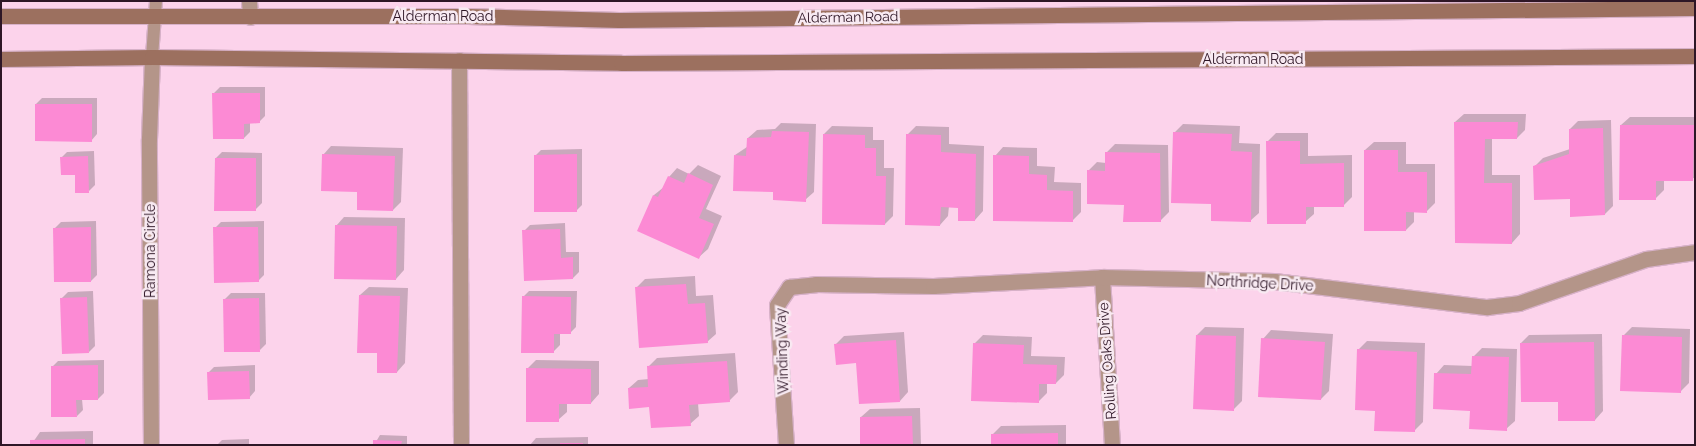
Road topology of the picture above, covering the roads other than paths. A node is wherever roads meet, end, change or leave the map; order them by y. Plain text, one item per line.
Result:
1 (249, 1) edge
2 (156, 8) edge
3 (1695, 8) edge
4 (1, 16) edge
5 (250, 17) junction
6 (1695, 56) edge
7 (152, 57) junction
8 (1, 59) edge
9 (459, 60) junction
10 (1695, 252) edge
11 (1102, 277) junction
12 (816, 284) joint
13 (151, 445) edge
14 (460, 445) edge
15 (786, 445) edge
16 (1112, 445) edge

1 - 5 street
2 - 4 main road, Alderman Road
2 - 5 main road, Alderman Road
2 - 7 lane
3 - 5 main road, Alderman Road
6 - 9 main road, Alderman Road
7 - 8 main road, Alderman Road
7 - 9 main road, Alderman Road
7 - 13 street, Ramona Circle
9 - 14 street
10 - 11 street, Northridge Drive
11 - 12 street, Northridge Drive
11 - 16 street, Rolling Oaks Drive
12 - 15 street, Winding Way

